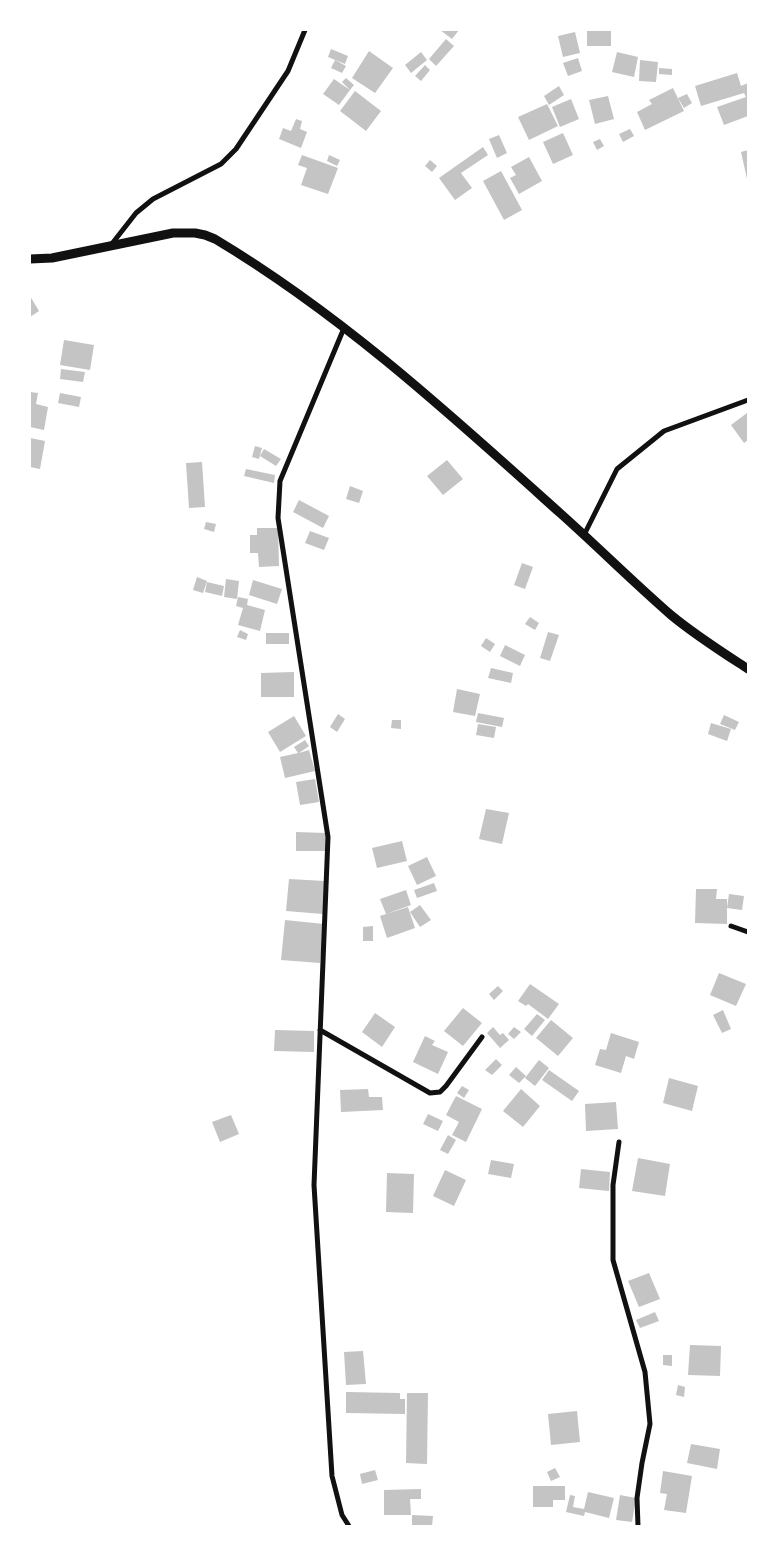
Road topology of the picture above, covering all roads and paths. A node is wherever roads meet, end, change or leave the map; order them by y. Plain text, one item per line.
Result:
1 (305, 30) edge
2 (110, 245) junction
3 (31, 260) edge
4 (344, 327) junction
5 (748, 400) edge
6 (584, 535) junction
7 (748, 669) edge
8 (732, 926) dead end
9 (748, 932) edge
10 (320, 1030) junction
11 (482, 1037) dead end
12 (619, 1142) dead end
13 (349, 1526) edge
14 (638, 1526) edge

1 - 2 street
2 - 3 main road
2 - 4 main road
4 - 6 main road
4 - 10 street
5 - 6 street
6 - 7 main road
8 - 9 street
10 - 11 street
10 - 13 street
12 - 14 street

